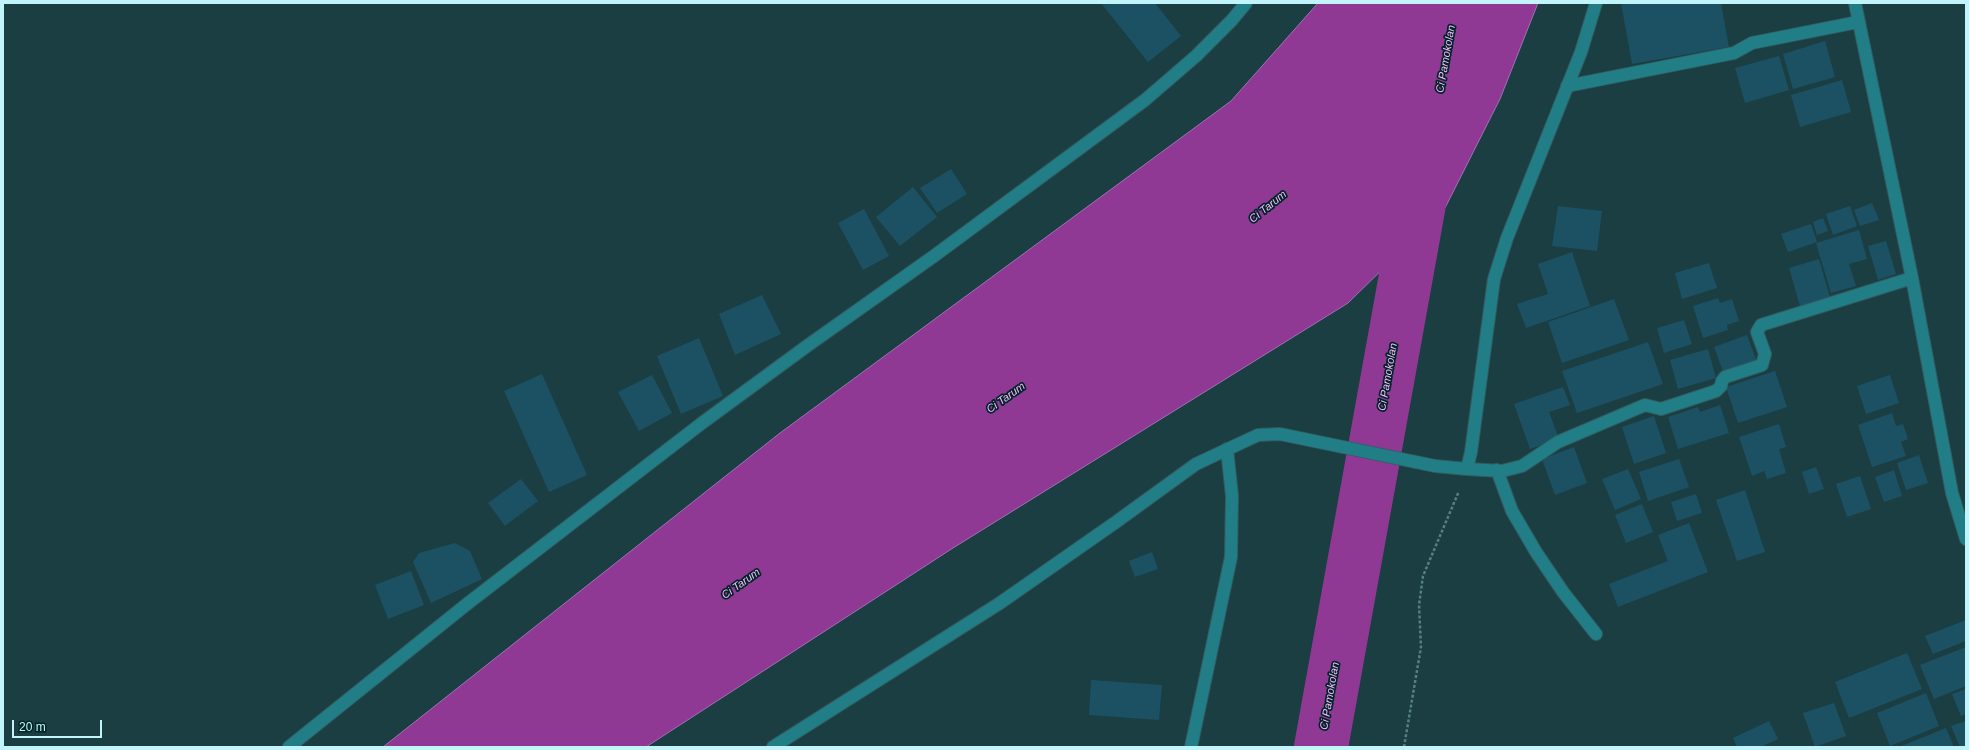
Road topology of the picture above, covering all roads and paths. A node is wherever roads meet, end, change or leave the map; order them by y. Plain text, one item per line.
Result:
1 (1246, 3) edge
2 (1596, 3) edge
3 (1854, 3) edge
4 (1858, 22) junction
5 (1567, 86) junction
6 (1912, 278) junction
7 (1227, 449) junction
8 (1467, 470) junction
9 (1498, 470) junction
10 (1966, 539) edge
11 (1596, 634) dead end
12 (289, 747) edge
13 (773, 747) edge
14 (1191, 747) edge
15 (1404, 747) edge

1 - 12 street
2 - 5 street
3 - 4 street
4 - 5 street
4 - 6 street
5 - 8 street
6 - 9 street
6 - 10 street
7 - 8 street
7 - 13 street
7 - 14 street
8 - 9 street
8 - 15 path
9 - 11 street

